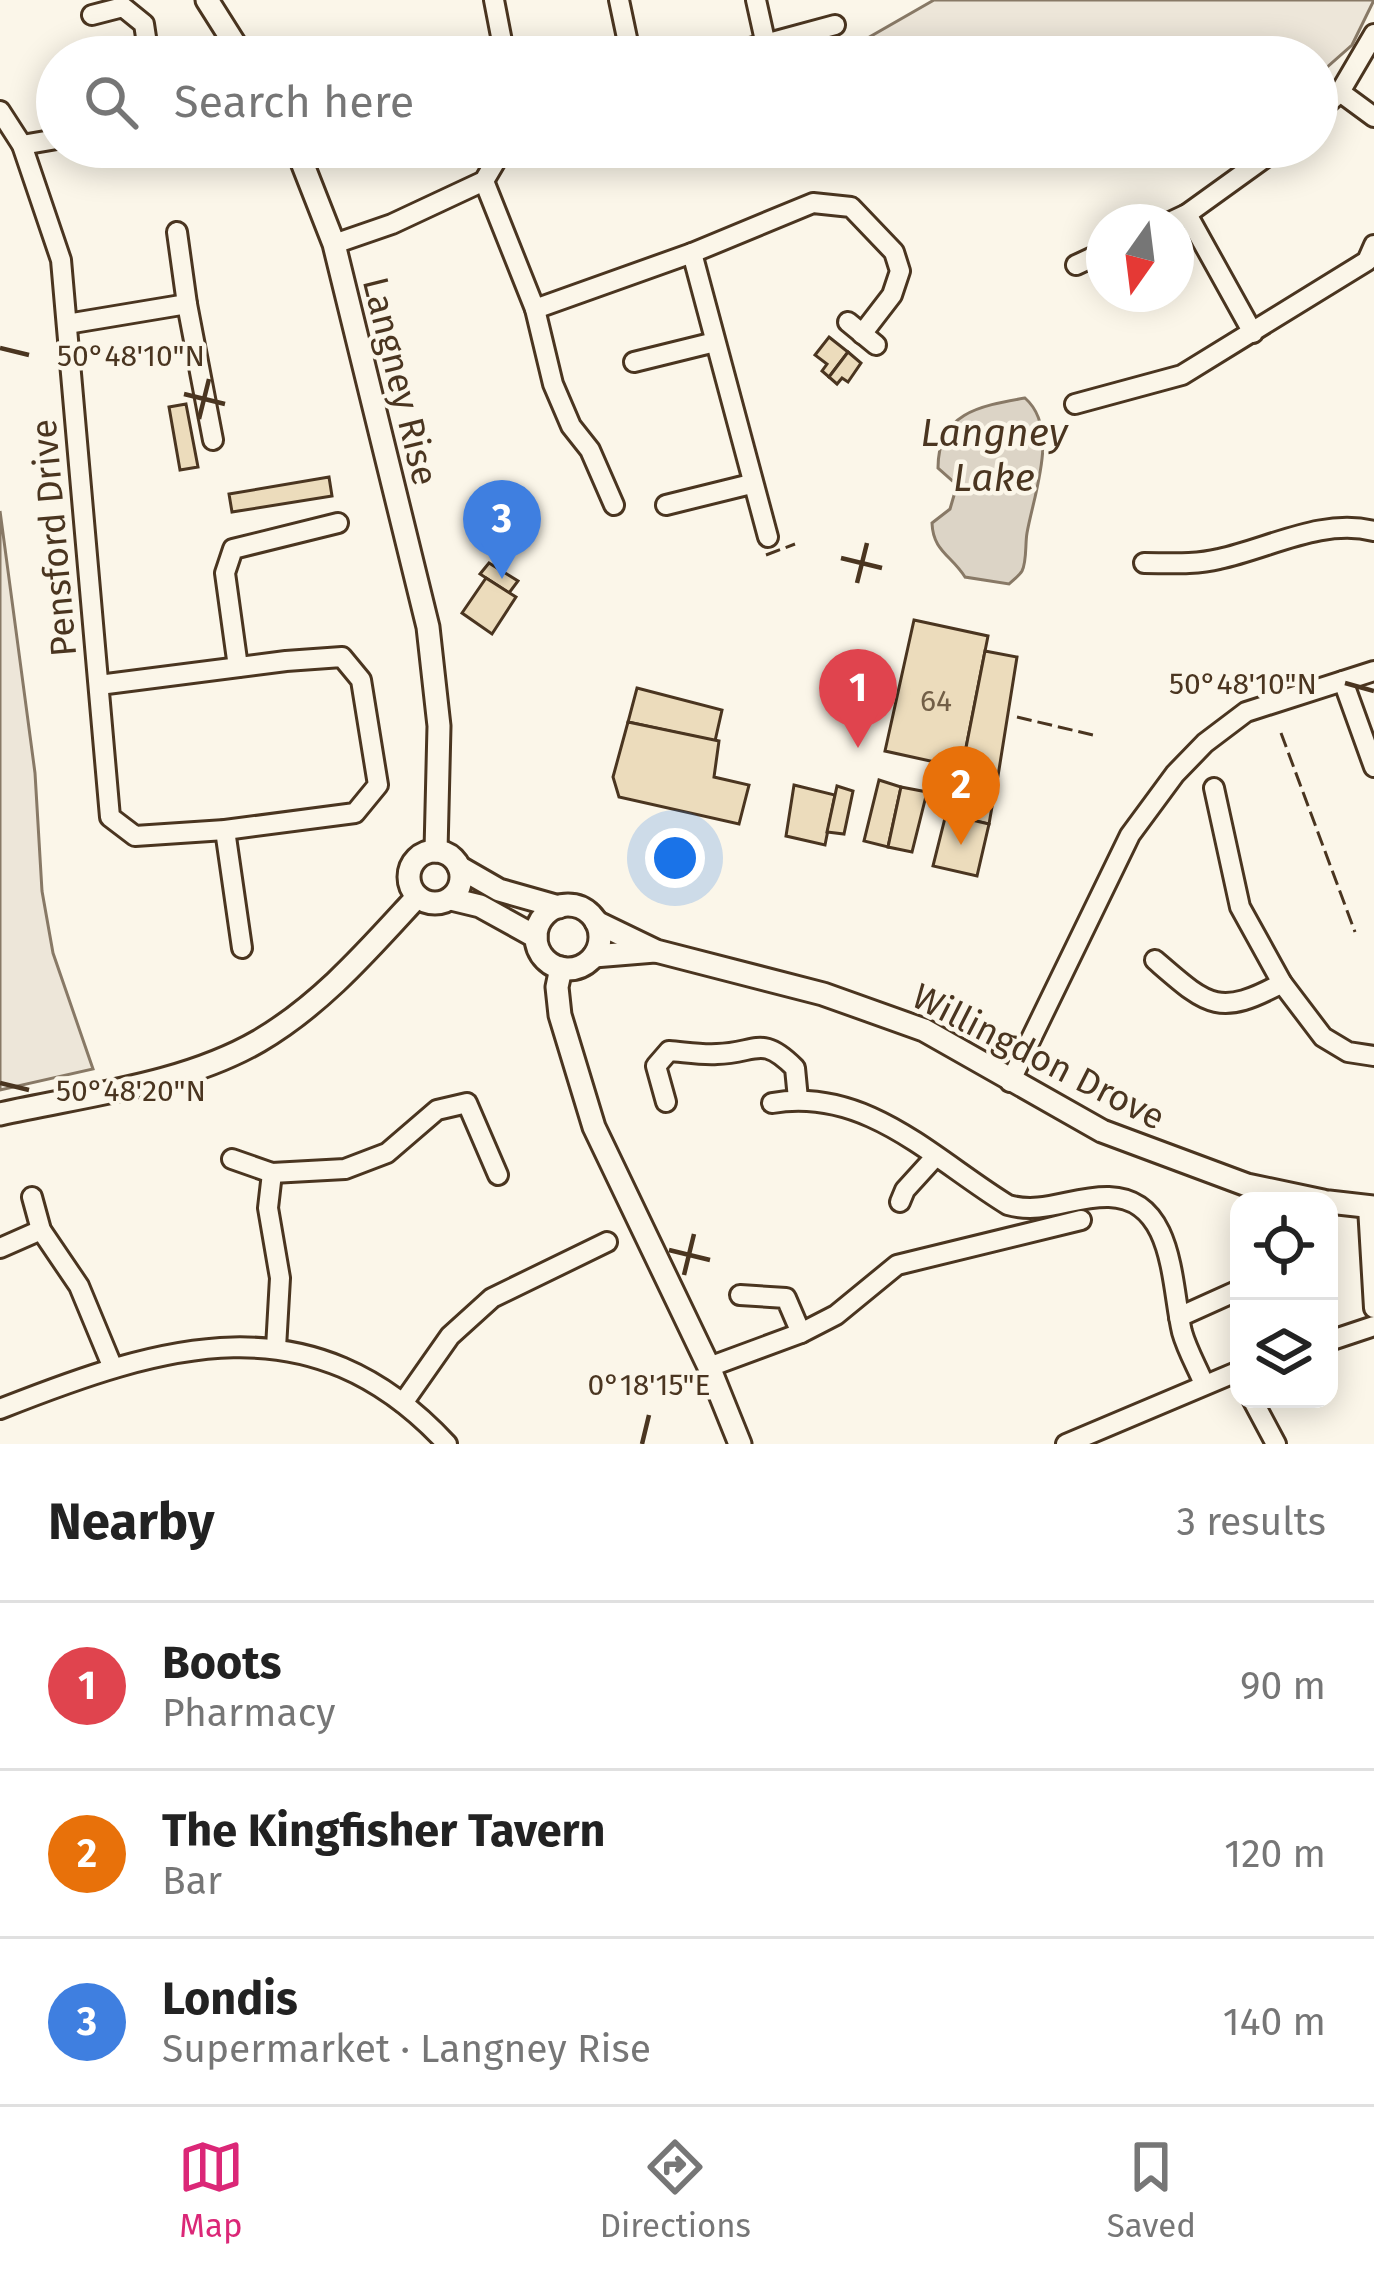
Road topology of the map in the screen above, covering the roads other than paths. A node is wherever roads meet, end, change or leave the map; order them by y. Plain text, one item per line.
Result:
1 (207, 0) edge
2 (494, 0) edge
3 (619, 0) edge
4 (756, 0) edge
5 (92, 15) dead end
6 (836, 25) dead end
7 (1374, 34) edge
8 (146, 36) edge
9 (230, 36) edge
10 (502, 36) edge
11 (627, 36) edge
12 (764, 36) edge
13 (798, 36) edge
14 (1340, 92) joint
15 (0, 111) edge
16 (1374, 117) edge
17 (36, 143) edge
18 (22, 146) junction
19 (304, 168) edge
20 (492, 168) edge
21 (1250, 168) edge
22 (484, 182) junction
23 (1194, 207) edge
24 (177, 232) dead end
25 (1194, 241) edge
26 (334, 244) junction
27 (692, 253) junction
28 (1372, 258) edge
29 (1086, 260) edge
30 (1076, 265) dead end
31 (187, 304) junction
32 (535, 310) junction
33 (67, 324) junction
34 (1253, 333) junction
35 (862, 334) dead end
36 (716, 342) junction
37 (634, 362) dead end
38 (1075, 404) dead end
39 (213, 440) dead end
40 (751, 484) junction
41 (614, 505) dead end
42 (666, 505) dead end
43 (338, 524) dead end
44 (1374, 531) edge
45 (768, 537) dead end
46 (1144, 563) dead end
47 (238, 667) junction
48 (1374, 671) edge
49 (1343, 681) junction
50 (99, 686) junction
51 (1374, 767) edge
52 (1214, 788) dead end
53 (225, 830) junction
54 (436, 851) junction
55 (459, 867) junction
56 (417, 897) junction
57 (451, 899) junction
58 (560, 907) junction
59 (596, 922) junction
60 (536, 937) junction
61 (242, 948) dead end
62 (656, 951) junction
63 (594, 956) junction
64 (1155, 960) dead end
65 (561, 968) junction
66 (1282, 983) junction
67 (1374, 1055) edge
68 (1010, 1082) junction
69 (798, 1099) junction
70 (665, 1102) dead end
71 (772, 1103) dead end
72 (0, 1114) edge
73 (935, 1156) junction
74 (232, 1159) dead end
75 (272, 1173) junction
76 (498, 1175) dead end
77 (884, 1180) dead end
78 (1282, 1192) edge
79 (32, 1197) dead end
80 (1338, 1203) edge
81 (1371, 1207) edge
82 (1081, 1220) dead end
83 (41, 1230) junction
84 (607, 1242) dead end
85 (0, 1248) edge
86 (1230, 1294) edge
87 (740, 1295) dead end
88 (1374, 1308) edge
89 (1179, 1317) junction
90 (1374, 1326) edge
91 (801, 1334) junction
92 (1338, 1338) edge
93 (276, 1348) junction
94 (709, 1367) junction
95 (113, 1368) junction
96 (1230, 1376) edge
97 (1204, 1384) junction
98 (403, 1403) junction
99 (1257, 1408) edge
100 (0, 1409) edge
101 (447, 1444) edge
102 (740, 1444) edge
103 (1066, 1444) edge
104 (1276, 1444) edge

1 - 9 main road
2 - 10 street
3 - 11 street
4 - 12 street
5 - 8 street
6 - 13 street
7 - 14 street
14 - 16 street
15 - 18 street, Pensford Drive
17 - 18 street
18 - 33 street, Pensford Drive
19 - 26 main road, Langney Rise
20 - 22 street
21 - 23 street
22 - 26 street
22 - 32 street
24 - 31 street
25 - 34 street
26 - 54 main road, Langney Rise
27 - 32 street
27 - 35 street
27 - 36 street
28 - 34 street
29 - 30 street
31 - 33 street
31 - 39 street
32 - 41 street
33 - 50 street, Pensford Drive
34 - 38 street
36 - 37 street
36 - 40 street
40 - 42 street
40 - 45 street
43 - 47 street
44 - 46 street
47 - 50 street, Pensford Drive
47 - 53 street, Pensford Drive
48 - 49 street
49 - 51 street
49 - 68 street
50 - 53 street, Pensford Drive
52 - 66 street
53 - 61 street
54 - 55 main road
54 - 56 main road
55 - 57 main road
55 - 58 main road
56 - 57 main road
56 - 72 main road
57 - 60 main road
58 - 59 main road
58 - 60 main road
59 - 62 main road, Willingdon Drove
59 - 63 main road
60 - 65 main road
62 - 63 main road, Willingdon Drove
62 - 68 main road, Willingdon Drove
63 - 65 main road
64 - 66 street
65 - 94 main road
66 - 67 street
68 - 78 main road, Willingdon Drove
69 - 70 street
69 - 71 street
69 - 73 street
73 - 77 street
73 - 89 street
74 - 75 street
75 - 76 street
75 - 93 street
79 - 83 street
80 - 81 main road, Willingdon Drove
81 - 88 street
82 - 91 street
83 - 85 street
83 - 95 street
84 - 98 street
86 - 89 street
87 - 91 street
89 - 97 street
90 - 92 street
91 - 94 street
93 - 95 street
93 - 98 street
94 - 102 main road
95 - 100 street
96 - 97 street
97 - 103 street
98 - 101 street
99 - 104 street

